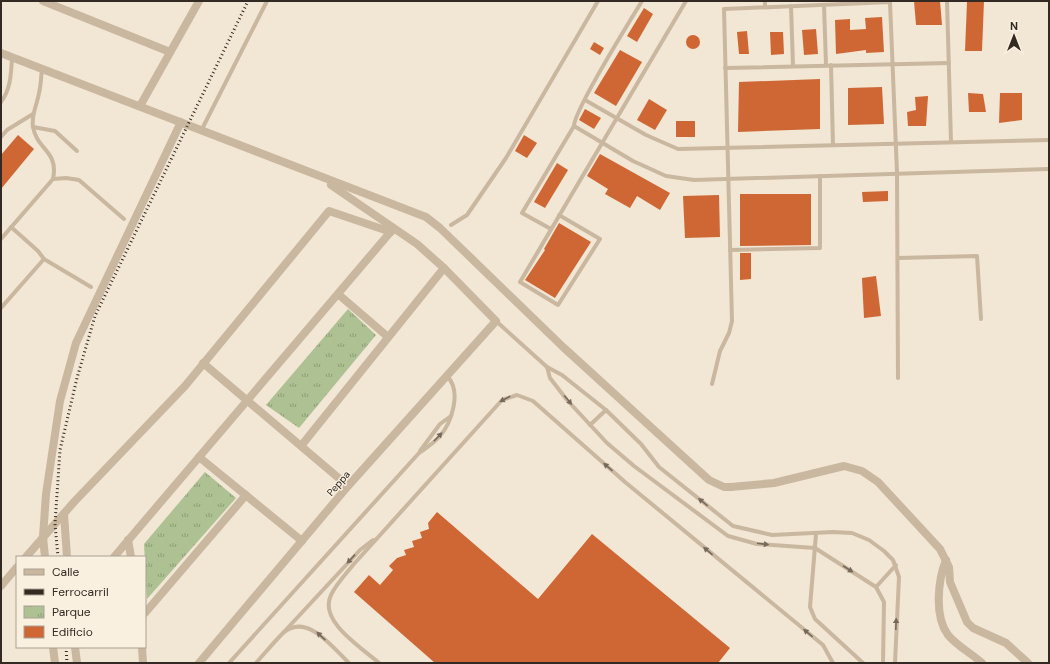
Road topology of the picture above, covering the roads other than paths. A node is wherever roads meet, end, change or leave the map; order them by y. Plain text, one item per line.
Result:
1 (43, 1) edge
2 (267, 1) edge
3 (598, 1) edge
4 (642, 1) edge
5 (686, 1) edge
6 (765, 1) edge
7 (947, 1) edge
8 (196, 2) edge
9 (824, 5) junction
10 (791, 6) junction
11 (765, 7) junction
12 (170, 52) junction
13 (1, 53) edge
14 (12, 57) junction
15 (893, 63) junction
16 (949, 63) junction
17 (826, 65) junction
18 (831, 65) junction
19 (793, 66) junction
20 (726, 68) junction
21 (42, 69) junction
22 (584, 100) junction
23 (1, 102) edge
24 (140, 106) junction
25 (33, 114) junction
26 (616, 118) junction
27 (181, 122) junction
28 (574, 126) junction
29 (33, 127) junction
30 (201, 131) junction
31 (1, 137) edge
32 (1049, 140) edge
33 (602, 142) junction
34 (951, 142) junction
35 (896, 143) junction
36 (833, 145) junction
37 (727, 149) junction
38 (77, 151) dead end
39 (1049, 168) edge
40 (897, 173) junction
41 (820, 176) junction
42 (320, 178) junction
43 (53, 179) junction
44 (728, 179) junction
45 (559, 215) junction
46 (124, 219) dead end
47 (451, 225) dead end
48 (11, 227) junction
49 (551, 229) junction
50 (392, 231) junction
51 (1, 239) edge
52 (730, 250) junction
53 (44, 258) junction
54 (898, 258) junction
55 (444, 268) junction
56 (92, 287) dead end
57 (338, 294) junction
58 (1, 308) edge
59 (981, 319) dead end
60 (496, 321) junction
61 (388, 337) junction
62 (203, 363) junction
63 (547, 367) junction
64 (447, 376) junction
65 (898, 378) dead end
66 (712, 384) dead end
67 (247, 401) junction
68 (606, 410) junction
69 (451, 416) junction
70 (590, 425) junction
71 (301, 446) junction
72 (419, 453) junction
73 (199, 457) junction
74 (348, 486) junction
75 (246, 495) junction
76 (64, 514) junction
77 (381, 534) junction
78 (816, 534) junction
79 (43, 537) junction
80 (128, 540) junction
81 (302, 541) junction
82 (815, 548) junction
83 (27, 556) edge
84 (45, 556) edge
85 (67, 556) edge
86 (115, 556) edge
87 (130, 556) edge
88 (946, 560) junction
89 (896, 565) junction
90 (16, 568) edge
91 (1, 586) edge
92 (876, 587) junction
93 (146, 612) edge
94 (284, 633) junction
95 (53, 648) edge
96 (75, 648) edge
97 (142, 648) edge
98 (55, 663) edge
99 (77, 663) edge
100 (143, 663) edge
101 (199, 663) edge
102 (229, 663) edge
103 (256, 663) edge
104 (349, 663) edge
105 (379, 663) edge
106 (833, 663) edge
107 (863, 663) edge
108 (883, 663) edge
109 (895, 663) edge
110 (982, 663) edge
111 (1028, 663) edge

1 - 12 street
2 - 30 lane
3 - 47 lane
4 - 22 lane
5 - 26 lane
6 - 11 lane
7 - 16 lane
8 - 12 street
9 - 10 lane
9 - 15 lane
9 - 17 lane
10 - 11 lane
10 - 19 lane
11 - 20 lane
12 - 24 street
13 - 14 street
14 - 21 street
14 - 23 lane
15 - 16 lane
15 - 18 lane
15 - 35 lane
16 - 34 lane
17 - 18 lane
17 - 19 lane
18 - 36 lane
19 - 20 lane
20 - 37 lane
21 - 24 street
21 - 25 lane
22 - 26 lane
22 - 28 lane
24 - 27 street
25 - 29 lane
25 - 31 lane
26 - 33 lane
26 - 37 lane
27 - 30 street
27 - 79 street
28 - 33 lane
28 - 49 lane
29 - 38 lane
29 - 43 lane
30 - 42 street
32 - 34 lane
33 - 44 lane
33 - 45 lane
34 - 35 lane
35 - 36 lane
35 - 40 lane
36 - 37 lane
37 - 44 lane
39 - 40 lane
40 - 41 lane
40 - 54 lane
41 - 44 lane
41 - 52 lane
42 - 50 street
42 - 88 street
43 - 46 lane
43 - 48 lane
44 - 52 lane
45 - 49 lane
45 - 49 lane
48 - 51 lane
48 - 53 lane
50 - 55 street
50 - 57 street
50 - 62 street
52 - 66 lane
53 - 56 lane
53 - 58 lane
54 - 59 lane
54 - 65 lane
55 - 60 street
55 - 61 street
57 - 61 street
57 - 67 street
60 - 63 lane
60 - 64 street, Peppa
61 - 71 street
62 - 67 street
62 - 76 street
63 - 68 lane
63 -> 70 lane
64 - 69 lane
64 - 74 street, Peppa
67 - 71 street
67 - 73 street
68 - 70 lane
78 -> 68 lane
69 - 72 lane
72 -> 69 lane
70 -> 82 lane
71 - 74 street
72 - 102 lane
73 - 75 street
73 - 80 street
74 - 81 street, Peppa
75 - 81 street
75 - 93 street
76 - 79 street
76 - 85 street
77 -> 94 lane
77 - 105 lane
106 -> 77 lane
78 - 82 lane
78 - 89 lane
79 - 83 street
79 - 84 street
80 - 86 street
80 - 87 street
81 - 101 street, Peppa
82 -> 92 lane
82 - 107 lane
88 - 110 street
88 - 111 street
89 - 92 lane
109 -> 89 lane
90 - 91 street
92 - 108 lane
94 - 103 lane
104 -> 94 lane
95 - 98 street
96 - 99 street
97 - 100 street

